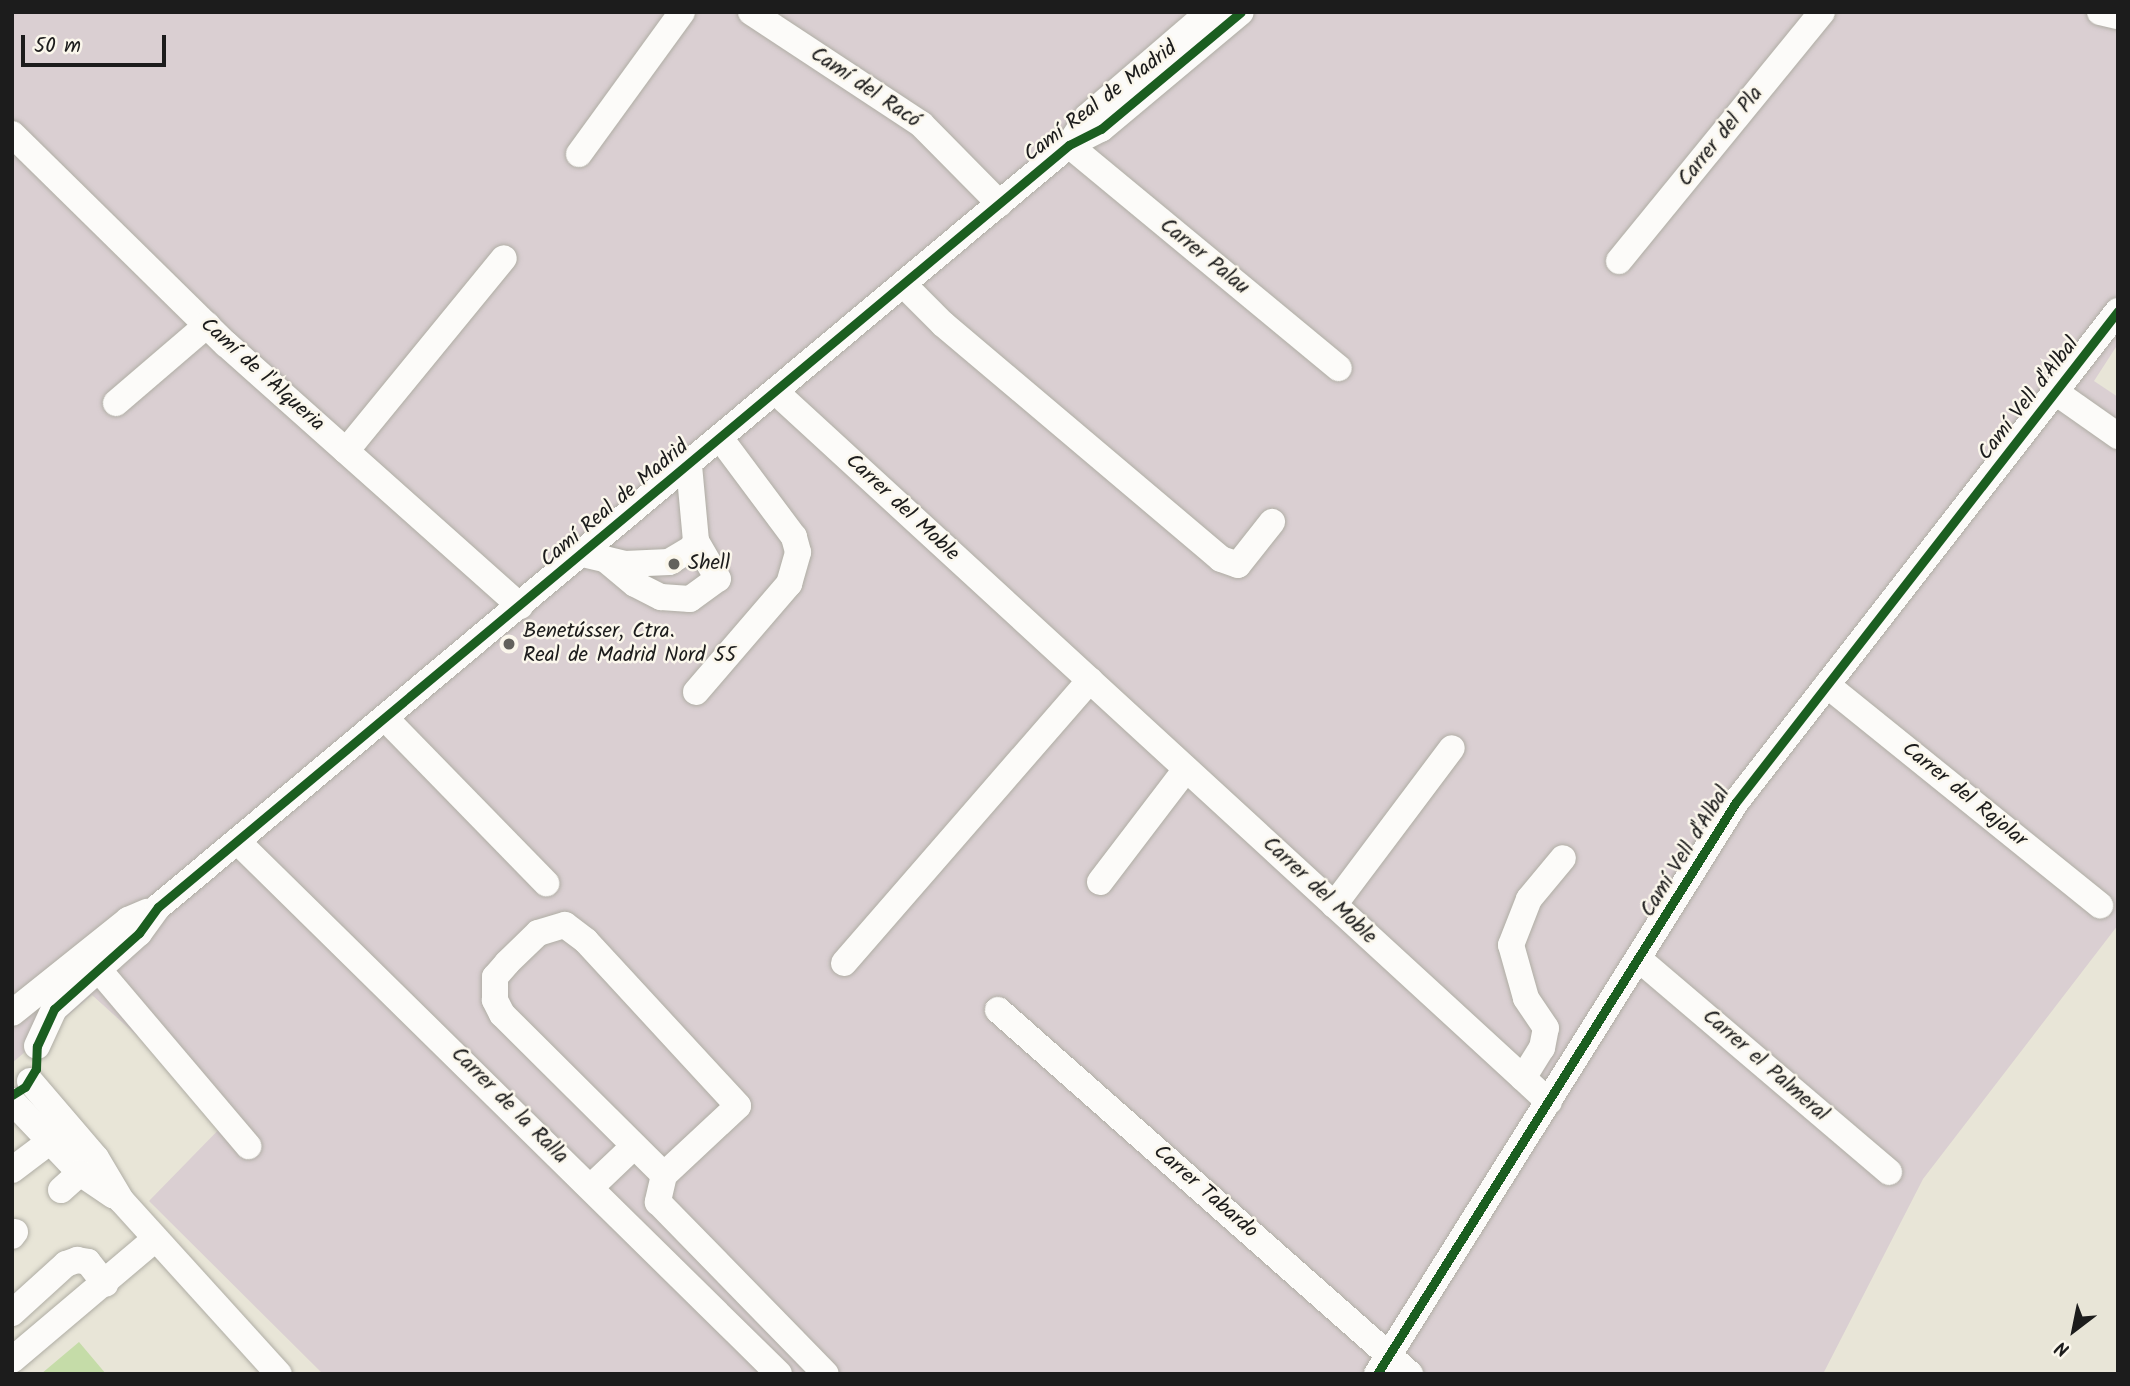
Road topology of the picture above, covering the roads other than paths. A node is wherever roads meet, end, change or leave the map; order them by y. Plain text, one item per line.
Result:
1 (682, 12) edge
2 (751, 12) edge
3 (1209, 12) edge
4 (1241, 12) edge
5 (1822, 12) edge
6 (2100, 12) edge
7 (2118, 16) edge
8 (13, 136) edge
9 (1069, 145) junction
10 (579, 154) dead end
11 (1000, 204) junction
12 (505, 258) dead end
13 (1619, 261) dead end
14 (905, 285) junction
15 (2118, 311) edge
16 (206, 324) junction
17 (1339, 368) dead end
18 (776, 393) junction
19 (2057, 393) junction
20 (116, 403) dead end
21 (2118, 436) edge
22 (721, 439) junction
23 (346, 451) junction
24 (689, 466) junction
25 (1272, 522) dead end
26 (696, 541) junction
27 (593, 556) junction
28 (520, 606) junction
29 (1090, 680) junction
30 (1827, 685) junction
31 (696, 692) dead end
32 (385, 718) junction
33 (1452, 748) dead end
34 (1186, 769) junction
35 (237, 841) junction
36 (1563, 858) dead end
37 (1100, 882) dead end
38 (546, 883) dead end
39 (1334, 905) junction
40 (2100, 905) dead end
41 (158, 907) junction
42 (1640, 960) junction
43 (844, 963) dead end
44 (99, 970) junction
45 (998, 1010) dead end
46 (12, 1013) edge
47 (12, 1020) edge
48 (37, 1046) junction
49 (1523, 1078) junction
50 (21, 1088) edge
51 (12, 1101) edge
52 (1549, 1102) junction
53 (51, 1140) junction
54 (248, 1146) dead end
55 (634, 1146) junction
56 (12, 1170) edge
57 (1889, 1172) dead end
58 (664, 1175) junction
59 (591, 1187) junction
60 (121, 1200) junction
61 (155, 1239) junction
62 (105, 1283) junction
63 (12, 1313) edge
64 (12, 1360) edge
65 (1383, 1363) edge
66 (279, 1374) edge
67 (779, 1374) edge
68 (826, 1374) edge
69 (1410, 1374) edge

1 - 10 street
2 - 11 street, Camí del Racó
3 - 9 street, Camí Real de Madrid
4 - 9 street, Camí Real de Madrid
5 - 13 street, Carrer del Pla
6 - 7 street
8 - 16 street, Camí de l'Alqueria
9 - 11 street, Camí Real de Madrid
9 - 17 street, Carrer Palau
11 - 14 street, Camí Real de Madrid
12 - 23 street
14 - 18 street, Camí Real de Madrid
14 - 25 street
15 - 19 street, Camí Vell d'Albal
16 - 20 street
16 - 23 street, Camí de l'Alqueria
18 - 22 street, Camí Real de Madrid
18 - 29 street, Carrer del Moble
19 - 21 street
19 - 30 street, Camí Vell d'Albal
22 - 24 street, Camí Real de Madrid
22 - 31 street
23 - 28 street, Camí de l'Alqueria
24 - 26 street
24 - 27 street, Camí Real de Madrid
26 - 27 street
26 - 27 street
27 - 28 street, Camí Real de Madrid
28 - 32 street, Camí Real de Madrid
29 - 34 street, Carrer del Moble
29 - 43 street
30 - 40 street, Carrer del Rajolar
30 - 42 street, Camí Vell d'Albal
32 - 35 street, Camí Real de Madrid
32 - 38 street
33 - 39 street
34 - 37 street
34 - 39 street, Carrer del Moble
35 - 41 street, Camí Real de Madrid
35 - 59 street, Carrer de la Ralla
36 - 49 street
39 - 49 street, Carrer del Moble
41 - 44 street, Camí Real de Madrid
41 - 46 street, Camí Real de Madrid
42 - 52 street, Camí Vell d'Albal
42 - 57 street, Carrer el Palmeral
44 - 48 street, Camí Real de Madrid
44 - 54 street
45 - 65 street, Carrer Tabardo
47 - 48 street
48 - 50 street, Camí Real de Madrid
49 - 52 street, Carrer del Moble
50 - 60 street
51 - 53 street
52 - 65 street, Camí Vell d'Albal
53 - 56 street
53 - 60 street
55 - 58 street
55 - 58 street
55 - 59 street
58 - 68 street
59 - 67 street, Carrer de la Ralla
60 - 61 street
61 - 62 street
61 - 66 street
62 - 63 street
62 - 64 street
65 - 69 street, Carrer Tabardo

